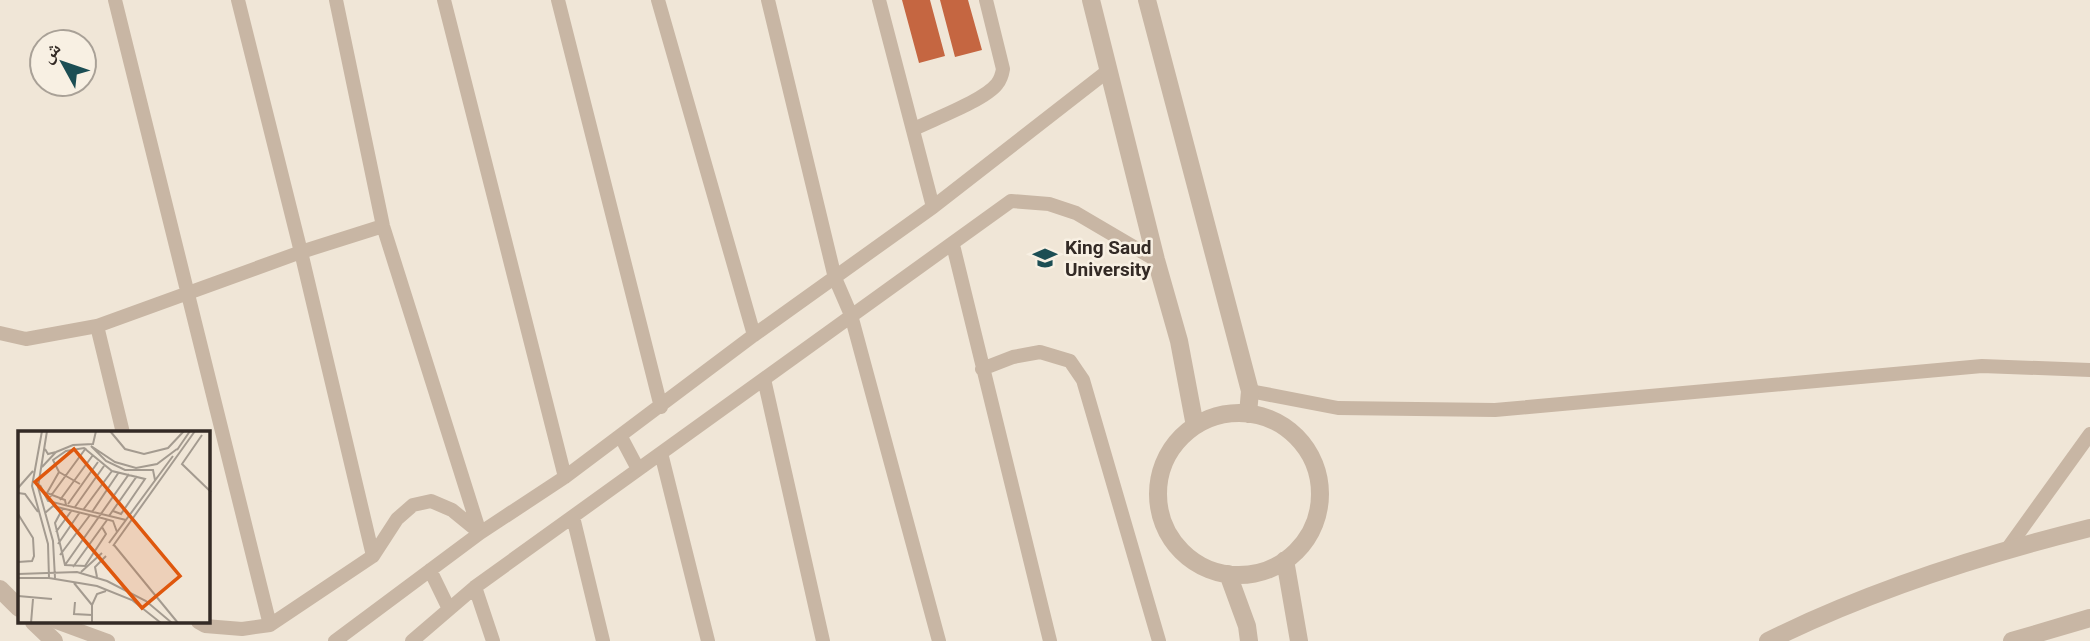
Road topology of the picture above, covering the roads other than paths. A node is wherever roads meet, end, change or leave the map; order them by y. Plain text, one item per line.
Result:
1 (115, 0) edge
2 (238, 0) edge
3 (336, 0) edge
4 (444, 0) edge
5 (558, 0) edge
6 (658, 0) edge
7 (768, 0) edge
8 (878, 0) edge
9 (986, 0) edge
10 (1091, 0) edge
11 (1147, 0) edge
12 (1109, 70) junction
13 (914, 129) junction
14 (933, 206) junction
15 (383, 226) junction
16 (953, 245) junction
17 (301, 252) junction
18 (1156, 260) junction
19 (835, 278) junction
20 (189, 293) junction
21 (850, 315) junction
22 (97, 326) junction
23 (0, 333) edge
24 (754, 335) junction
25 (982, 369) junction
26 (2090, 370) edge
27 (764, 379) junction
28 (1250, 391) junction
29 (661, 407) junction
30 (1248, 414) junction
31 (1195, 426) junction
32 (123, 431) edge
33 (2090, 435) edge
34 (621, 436) junction
35 (661, 453) junction
36 (638, 469) junction
37 (565, 477) junction
38 (573, 517) junction
39 (2090, 528) edge
40 (480, 533) junction
41 (2005, 552) junction
42 (373, 555) junction
43 (1285, 561) junction
44 (430, 570) junction
45 (1228, 574) junction
46 (475, 587) junction
47 (0, 589) edge
48 (18, 607) edge
49 (449, 609) junction
50 (2090, 618) edge
51 (36, 624) edge
52 (62, 624) edge
53 (202, 624) edge
54 (270, 625) junction
55 (54, 641) edge
56 (108, 641) edge
57 (335, 641) edge
58 (412, 641) edge
59 (493, 641) edge
60 (603, 641) edge
61 (708, 641) edge
62 (823, 641) edge
63 (939, 641) edge
64 (1050, 641) edge
65 (1159, 641) edge
66 (1249, 641) edge
67 (1299, 641) edge
68 (1768, 641) edge
69 (2012, 641) edge

1 - 20 lane
2 - 17 lane
3 - 15 lane
4 - 37 lane
5 - 29 lane
6 - 24 lane
7 - 19 lane
8 - 13 lane
9 - 13 lane
10 - 12 street
11 - 28 street
12 - 14 lane
12 - 18 street
13 - 14 lane
14 - 19 lane
15 - 17 lane
15 - 40 lane
16 - 18 lane
16 - 21 lane
16 - 25 lane
17 - 20 lane
17 - 42 lane
18 - 31 street
19 - 21 lane
19 - 24 lane
20 - 22 lane
20 - 54 lane
21 - 27 lane
21 - 63 lane
22 - 23 lane
22 - 32 lane
24 - 29 lane
25 - 64 lane
25 - 65 lane
26 - 28 lane
27 - 35 lane
27 - 62 lane
28 - 30 street
29 - 34 lane
30 - 31 street
30 - 43 street
31 - 45 street
33 - 41 lane
34 - 36 lane
34 - 37 lane
35 - 36 lane
35 - 61 lane
36 - 38 lane
37 - 40 lane
38 - 46 lane
38 - 60 lane
39 - 41 street
40 - 42 lane
40 - 44 lane
41 - 68 street
42 - 54 lane
43 - 45 street
43 - 67 street
44 - 49 lane
44 - 57 lane
45 - 66 street
46 - 49 lane
46 - 59 lane
47 - 48 street
49 - 58 lane
50 - 69 street
51 - 55 street
52 - 56 lane
53 - 54 lane

